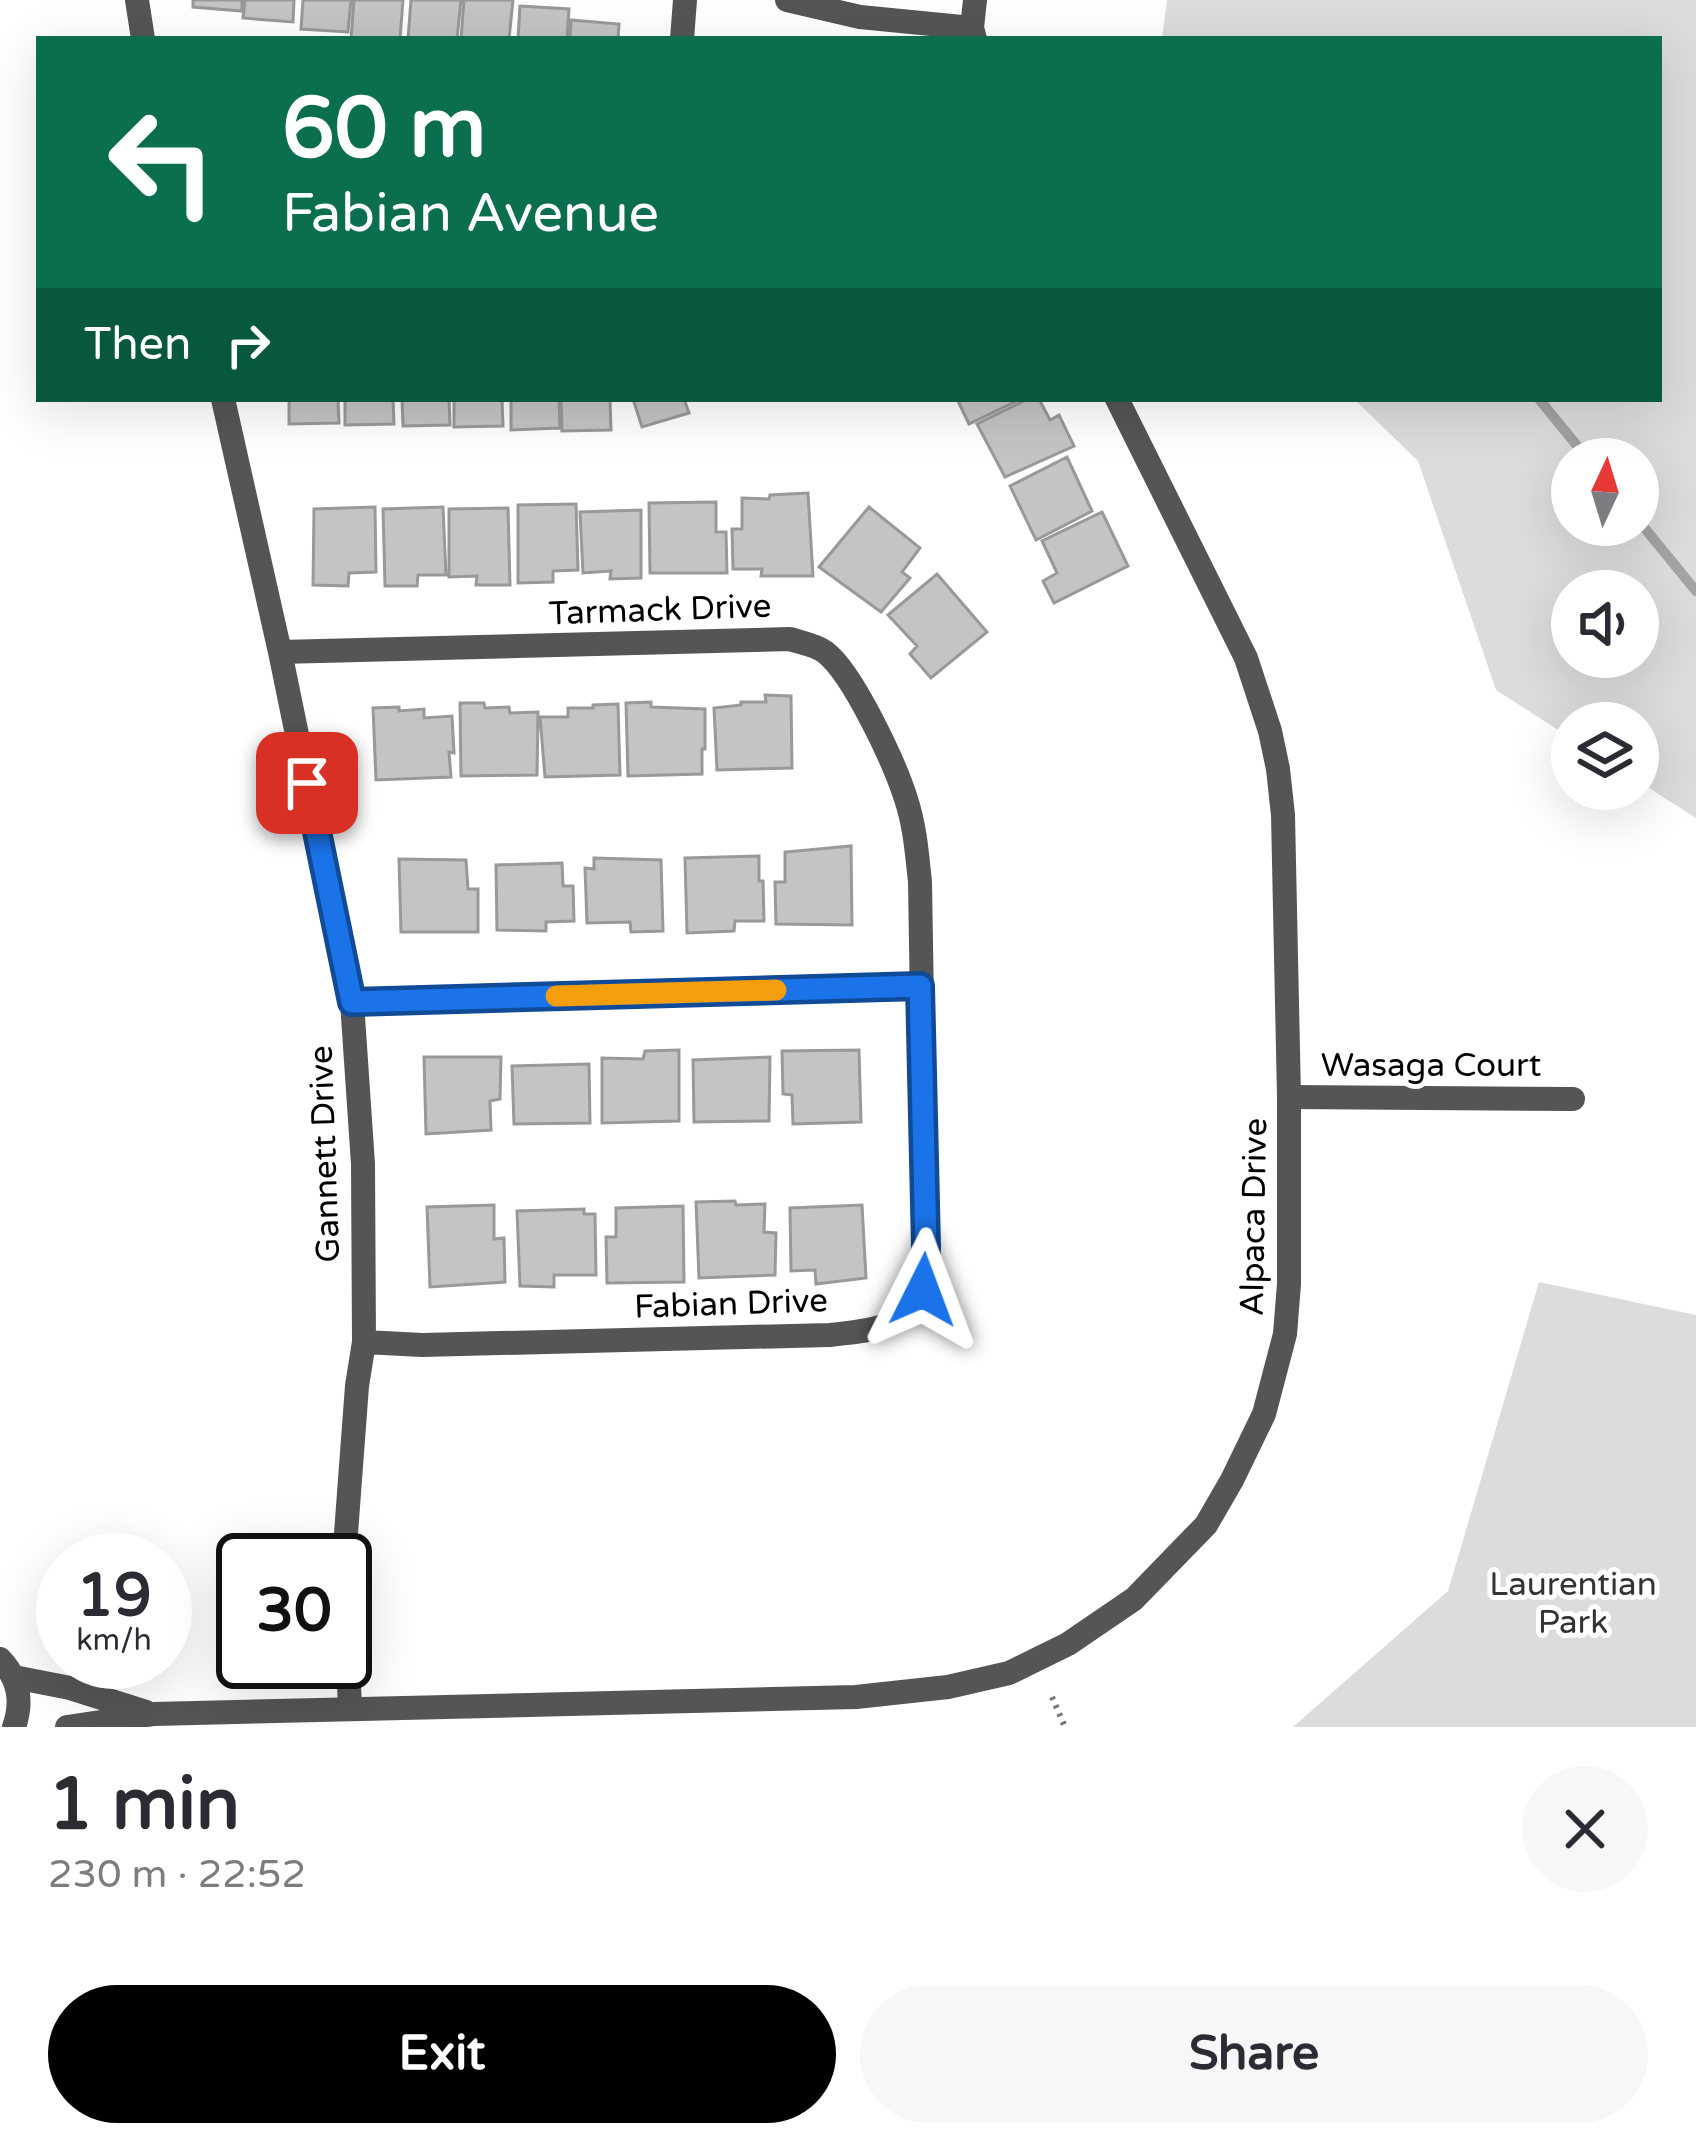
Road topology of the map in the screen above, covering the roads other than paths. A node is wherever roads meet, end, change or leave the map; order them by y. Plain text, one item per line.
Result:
1 (137, 0) edge
2 (685, 0) edge
3 (787, 0) edge
4 (975, 0) edge
5 (974, 33) edge
6 (143, 36) edge
7 (682, 36) edge
8 (224, 402) edge
9 (1118, 402) edge
10 (280, 652) junction
11 (920, 986) junction
12 (352, 1002) junction
13 (1288, 1097) junction
14 (1573, 1099) dead end
15 (364, 1342) junction
16 (346, 1533) edge
17 (7, 1668) edge
18 (349, 1689) edge
19 (350, 1709) junction
20 (154, 1714) junction
21 (14, 1727) edge
22 (67, 1727) edge

1 - 6 street
2 - 7 street
3 - 5 street
4 - 5 street
8 - 10 street, Gannett Drive
9 - 13 street, Alpaca Drive
10 - 11 street, Tarmack Drive
10 - 12 street, Gannett Drive
11 - 12 street
11 - 15 street, Fabian Drive
12 - 15 street, Gannett Drive
13 - 14 street, Wasaga Court
13 - 19 street, Alpaca Drive
15 - 16 street, Gannett Drive
17 - 20 street, Alpaca Drive
17 - 21 street
18 - 19 street
19 - 20 street, Alpaca Drive
20 - 22 street, Alpaca Drive

